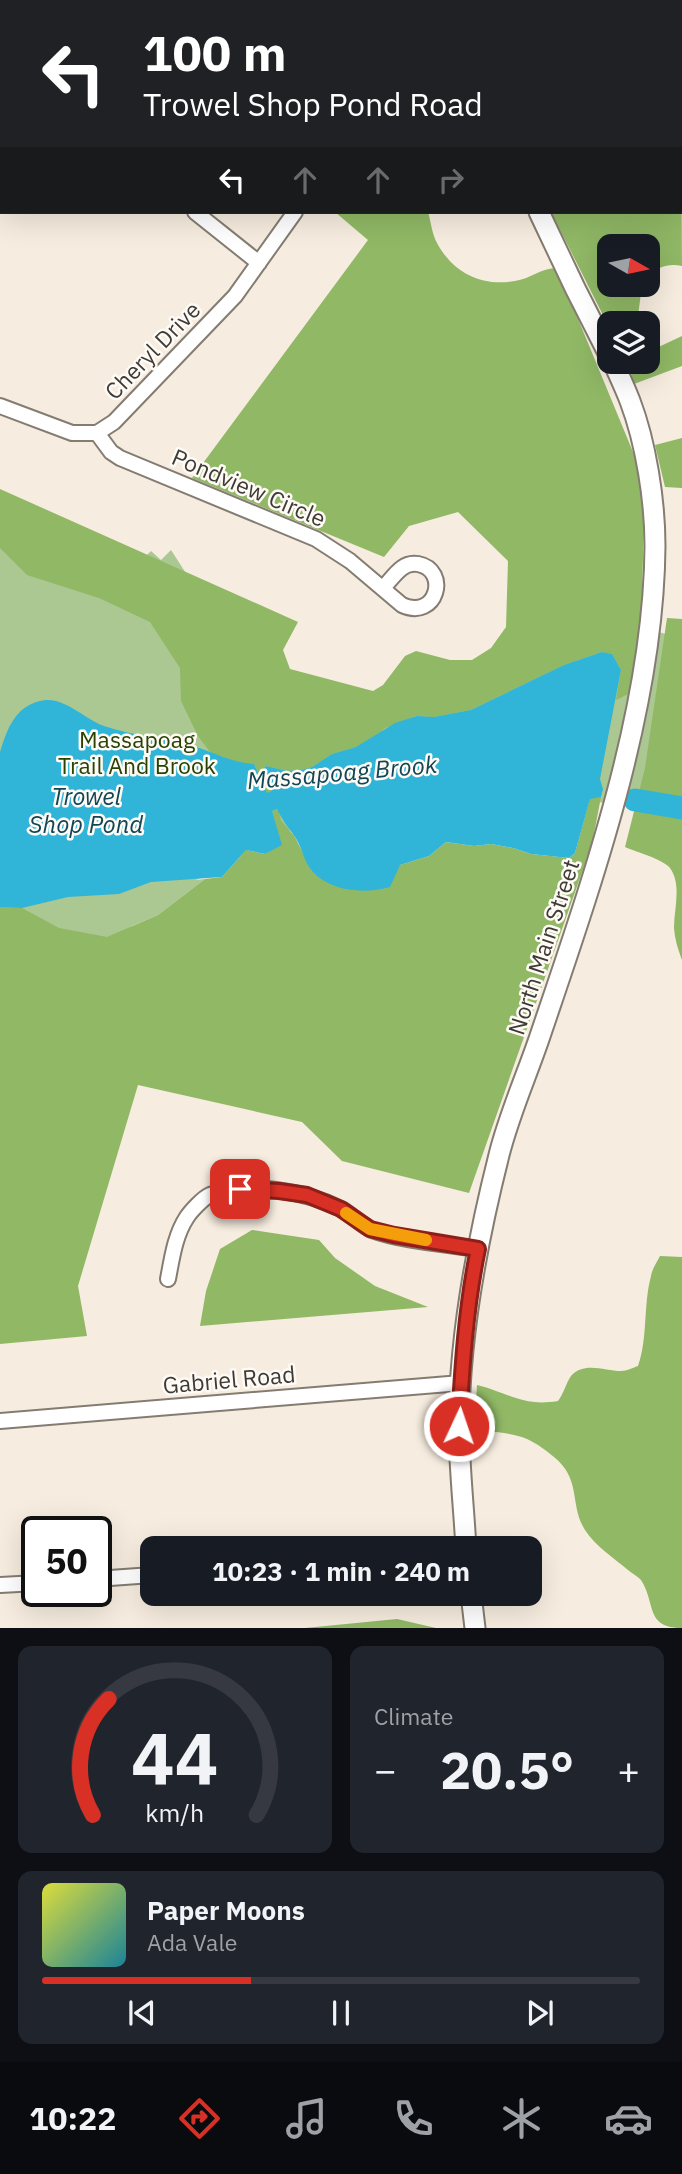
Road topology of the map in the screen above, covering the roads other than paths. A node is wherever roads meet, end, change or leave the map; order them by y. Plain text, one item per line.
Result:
1 (198, 214) edge
2 (293, 214) edge
3 (540, 214) edge
4 (259, 263) junction
5 (597, 331) edge
6 (618, 374) edge
7 (0, 406) edge
8 (97, 433) junction
9 (383, 588) dead end
10 (478, 1249) junction
11 (168, 1279) dead end
12 (461, 1383) junction
13 (0, 1420) edge
14 (465, 1536) edge
15 (140, 1576) edge
16 (112, 1578) edge
17 (21, 1584) edge
18 (0, 1585) edge
19 (472, 1606) edge
20 (475, 1628) edge

1 - 4 street
2 - 4 street, Cheryl Drive
3 - 5 main road
4 - 8 street, Cheryl Drive
6 - 10 main road, North Main Street
7 - 8 street
8 - 9 street, Pondview Circle
10 - 11 street
10 - 12 main road, North Main Street
12 - 13 street, Gabriel Road
12 - 14 main road, North Main Street
15 - 16 street
17 - 18 street
19 - 20 main road

